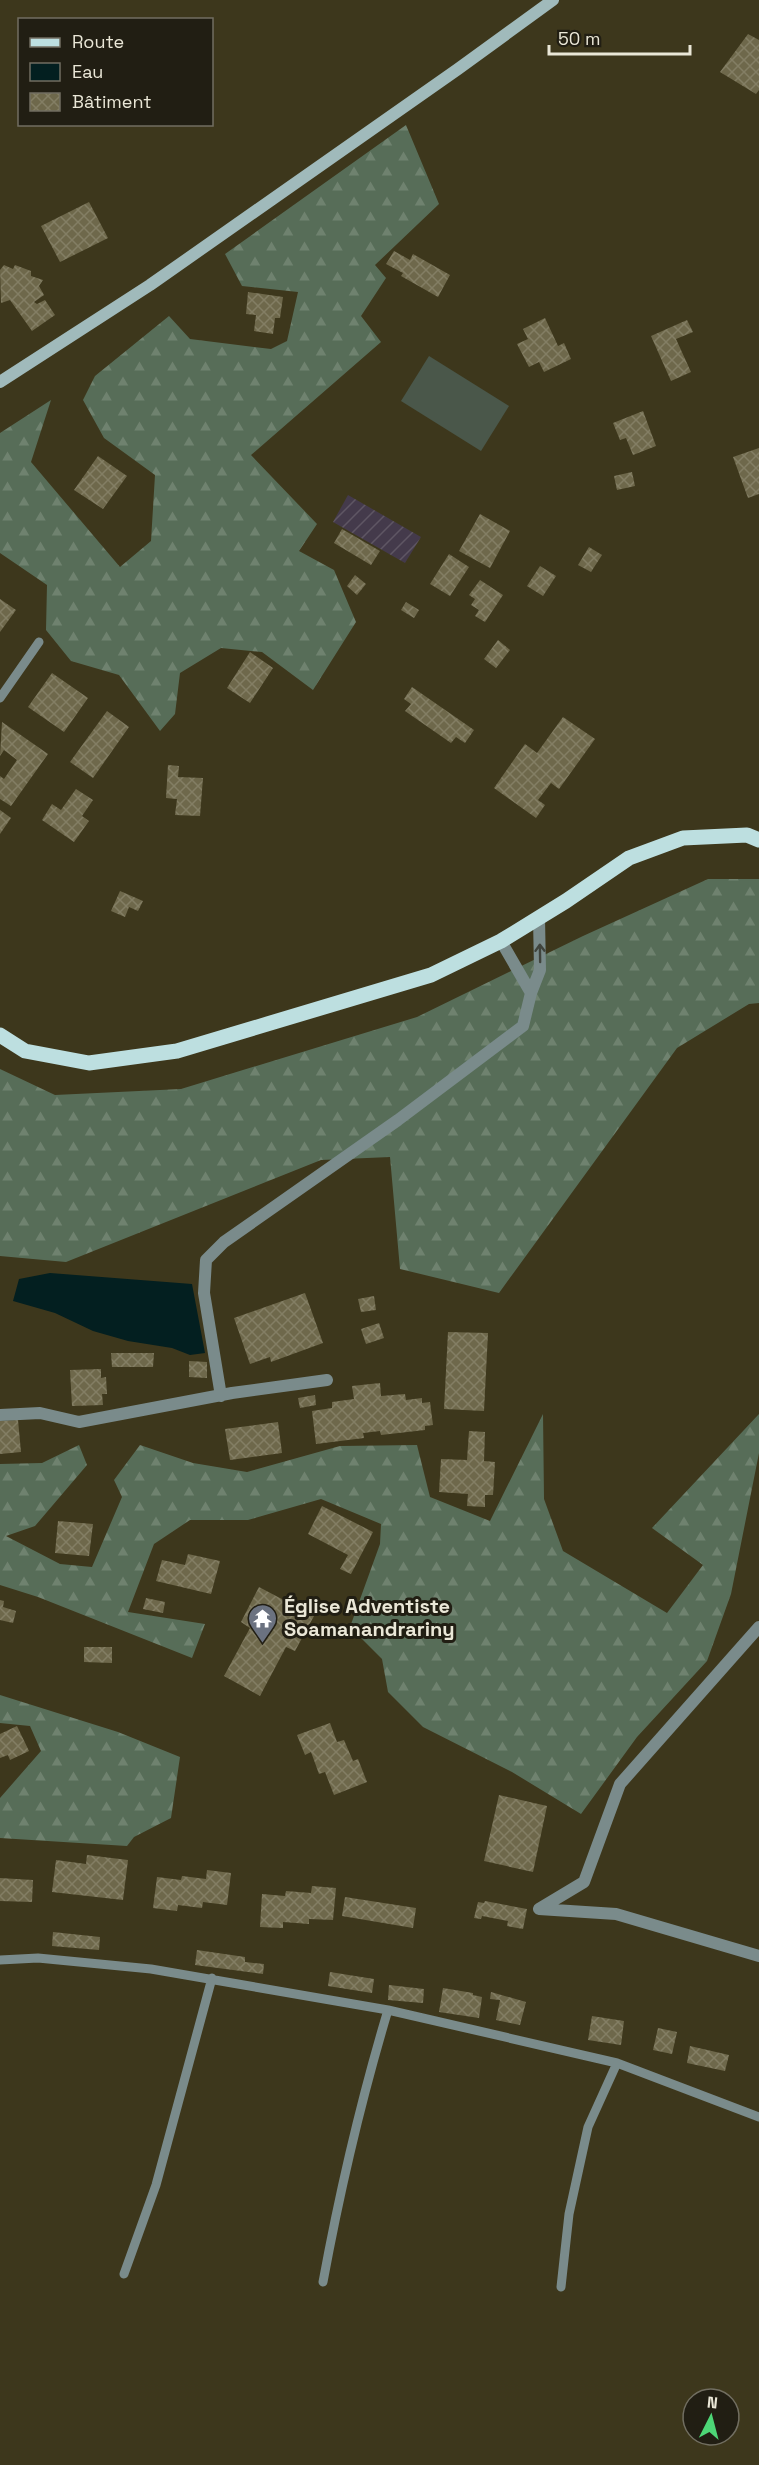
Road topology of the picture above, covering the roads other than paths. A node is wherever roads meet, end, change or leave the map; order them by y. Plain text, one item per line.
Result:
1 (553, 0) edge
2 (0, 382) edge
3 (39, 642) dead end
4 (0, 698) edge
5 (759, 840) edge
6 (539, 918) junction
7 (501, 941) junction
8 (531, 993) junction
9 (0, 1035) edge
10 (327, 1380) dead end
11 (221, 1396) junction
12 (0, 1415) edge
13 (759, 1627) edge
14 (759, 1956) edge
15 (0, 1960) edge
16 (212, 1978) junction
17 (388, 2010) junction
18 (617, 2062) junction
19 (759, 2117) edge
20 (124, 2274) dead end
21 (323, 2282) dead end
22 (561, 2287) dead end

1 - 2 street
3 - 4 lane
5 - 6 main road
6 - 7 main road
8 -> 6 street
7 - 8 street
7 - 9 main road
8 - 11 street
10 - 11 street
11 - 12 street
13 - 14 street
15 - 16 lane
16 - 17 lane
16 - 20 lane
17 - 18 lane
17 - 21 lane
18 - 19 lane
18 - 22 lane

